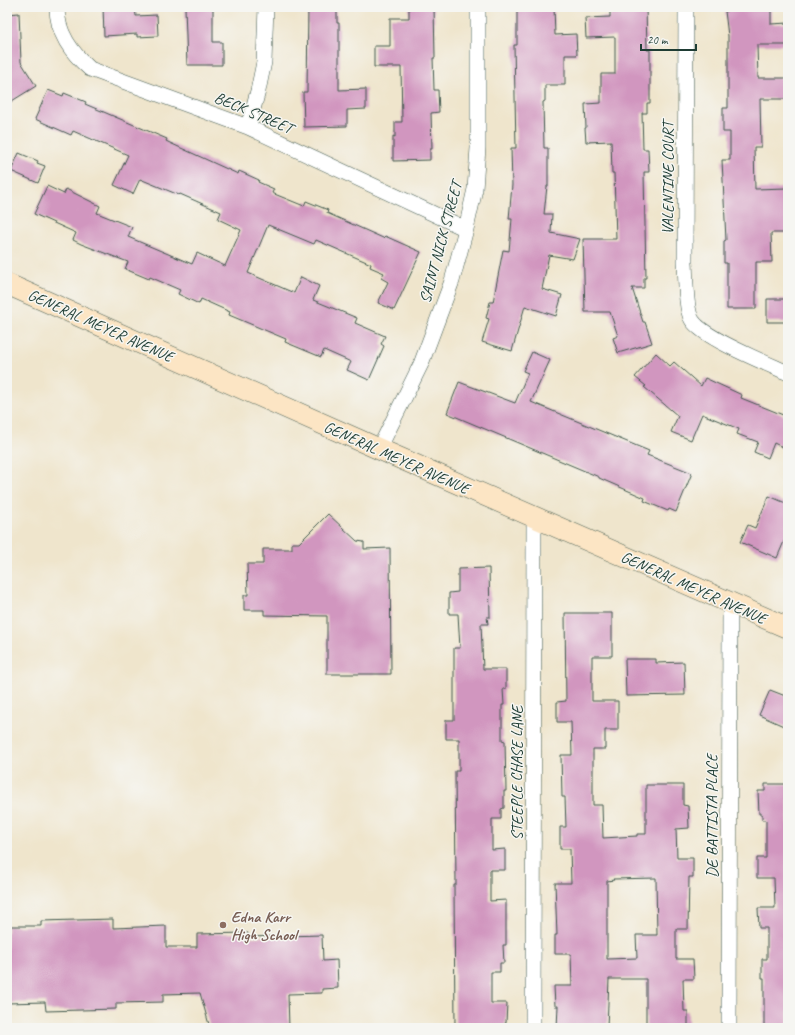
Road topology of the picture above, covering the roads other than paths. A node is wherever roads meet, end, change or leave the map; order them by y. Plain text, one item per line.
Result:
1 (57, 7) edge
2 (266, 7) edge
3 (478, 7) edge
4 (686, 7) edge
5 (248, 128) junction
6 (466, 229) junction
7 (7, 284) edge
8 (788, 373) edge
9 (379, 449) junction
10 (534, 518) junction
11 (730, 603) junction
12 (788, 628) edge
13 (533, 1028) edge
14 (729, 1028) edge

1 - 5 street, BECK STREET
2 - 5 street
3 - 6 street, SAINT NICK STREET
4 - 8 street, VALENTINE COURT
5 - 6 street, BECK STREET
6 - 9 street, SAINT NICK STREET
7 - 9 main road, GENERAL MEYER AVENUE
9 - 10 main road, GENERAL MEYER AVENUE
10 - 11 main road, GENERAL MEYER AVENUE
10 - 13 street, STEEPLE CHASE LANE
11 - 12 main road, GENERAL MEYER AVENUE
11 - 14 street, DE BATTISTA PLACE

